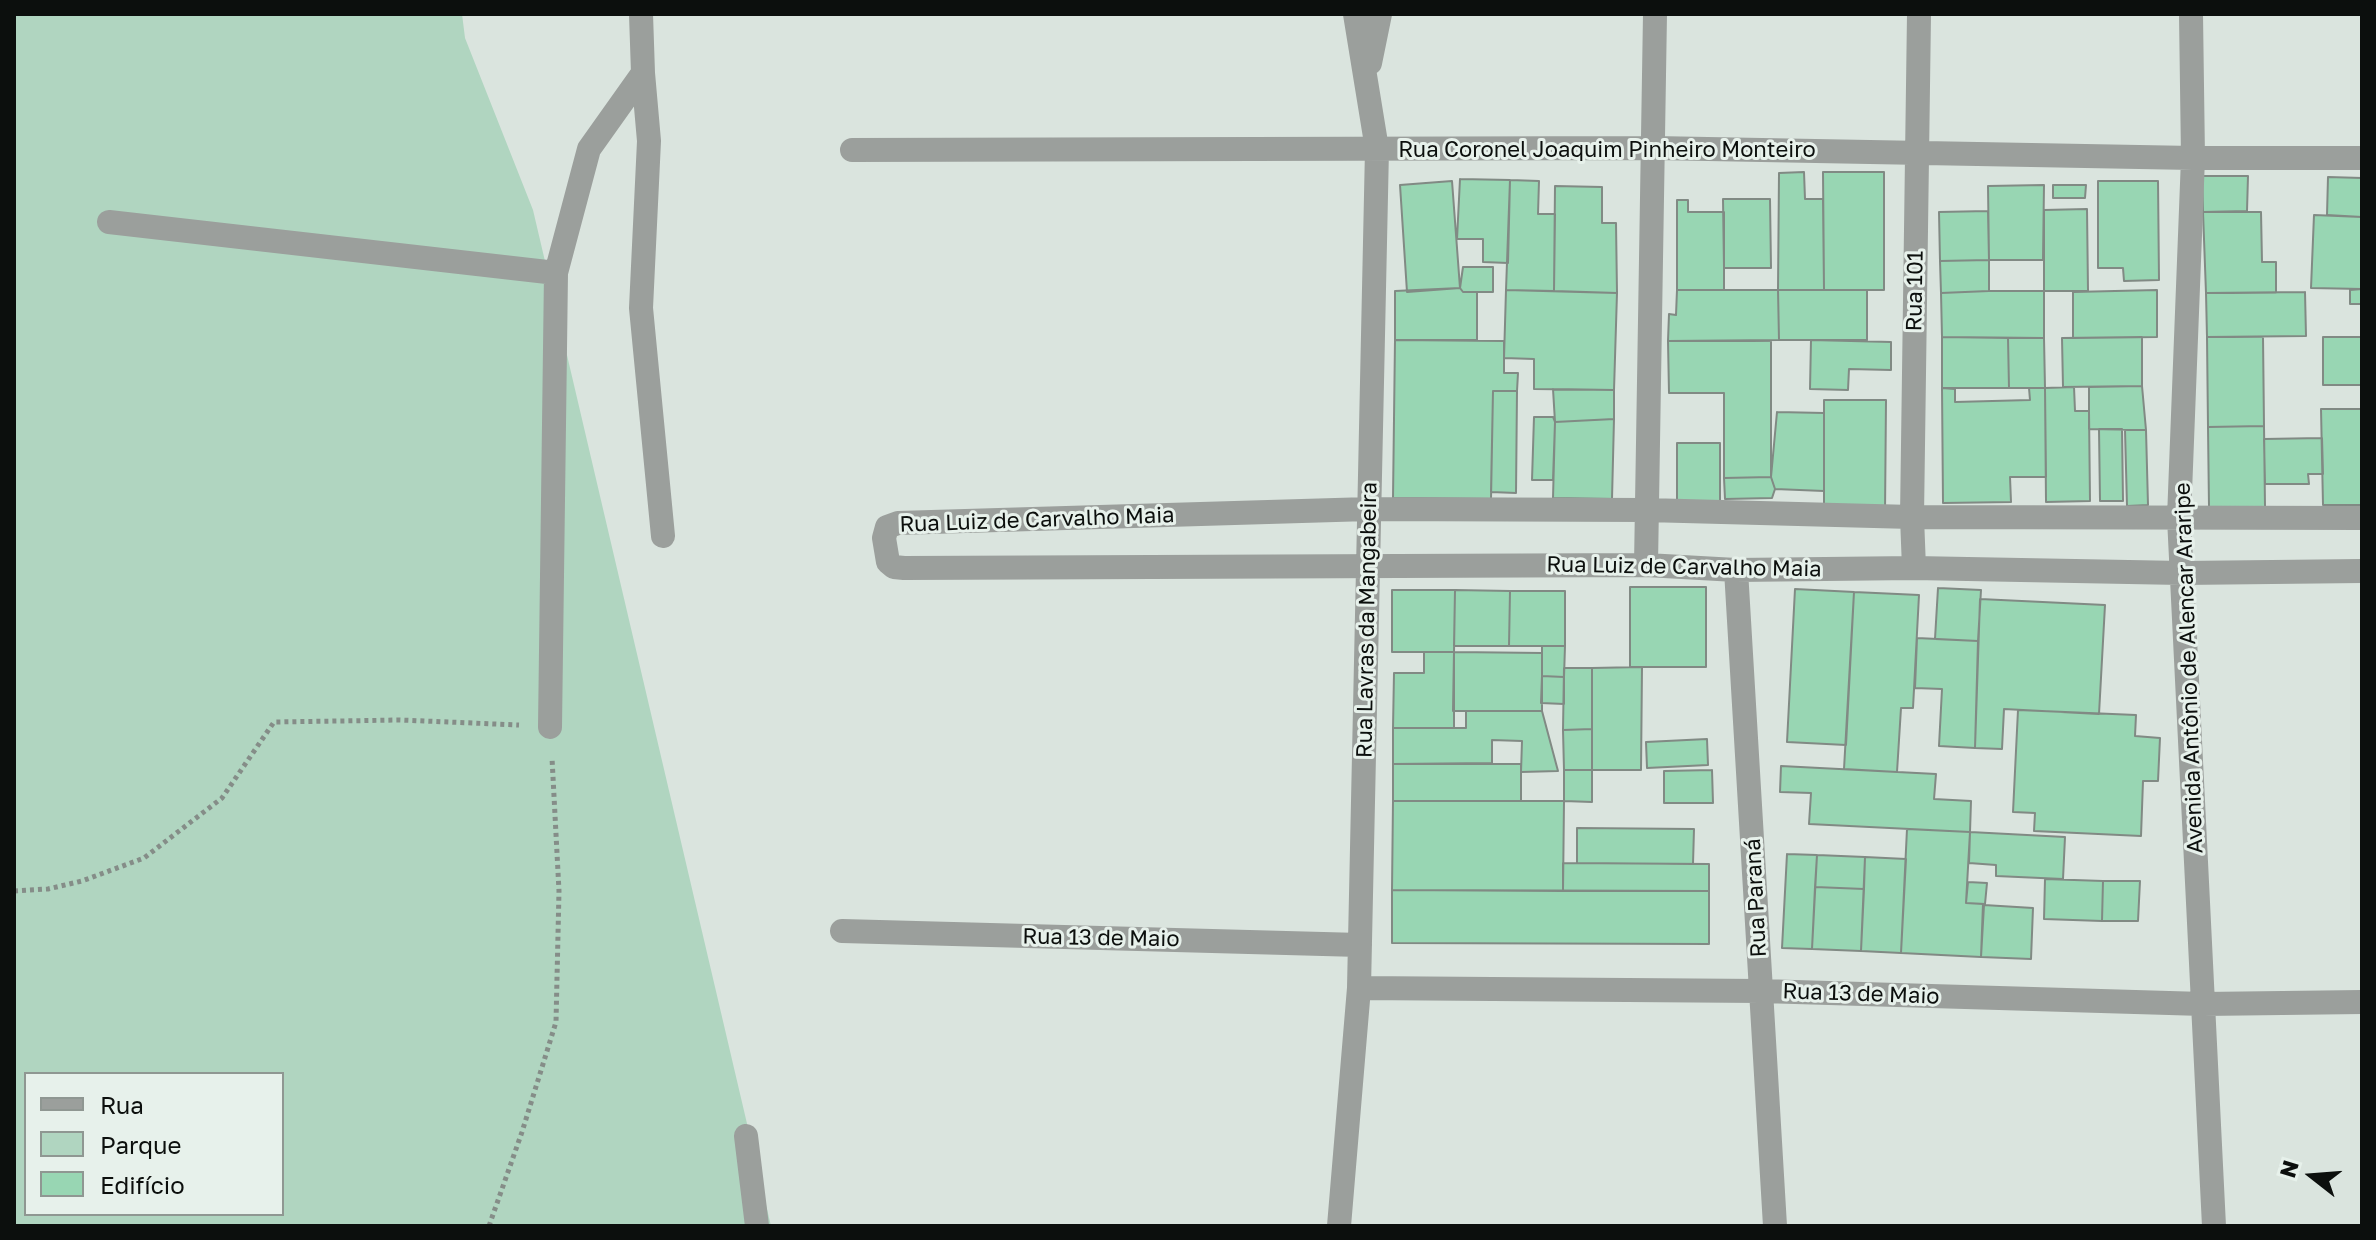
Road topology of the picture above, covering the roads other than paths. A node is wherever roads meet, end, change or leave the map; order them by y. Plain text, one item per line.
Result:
1 (641, 14) edge
2 (1355, 14) edge
3 (1380, 14) edge
4 (1655, 14) edge
5 (1919, 14) edge
6 (2191, 14) edge
7 (643, 73) junction
8 (1367, 79) junction
9 (1654, 148) junction
10 (1377, 149) junction
11 (852, 150) dead end
12 (1917, 153) junction
13 (2193, 158) junction
14 (2362, 158) edge
15 (109, 222) dead end
16 (556, 273) junction
17 (1369, 509) junction
18 (1646, 510) junction
19 (1912, 517) junction
20 (2179, 518) junction
21 (2362, 518) edge
22 (663, 536) dead end
23 (1368, 565) junction
24 (1646, 565) junction
25 (1914, 568) junction
26 (1736, 570) junction
27 (2362, 571) edge
28 (2182, 573) junction
29 (550, 727) road end
30 (842, 931) dead end
31 (1360, 945) junction
32 (1359, 988) junction
33 (1761, 991) junction
34 (2362, 1002) edge
35 (2203, 1004) junction
36 (746, 1136) dead end
37 (757, 1226) edge
38 (1339, 1226) edge
39 (1775, 1226) edge
40 (2214, 1226) edge

1 - 7 street
2 - 8 street, Rua Lavras da Mangabeira
3 - 8 street
4 - 9 street
5 - 12 street, Rua 101
6 - 13 street, Avenida Antônio de Alencar Araripe
7 - 16 street
7 - 22 street
8 - 10 street, Rua Lavras da Mangabeira
9 - 10 street, Rua Coronel Joaquim Pinheiro Monteiro
9 - 12 street, Rua Coronel Joaquim Pinheiro Monteiro
9 - 18 street
10 - 11 street, Rua Coronel Joaquim Pinheiro Monteiro
10 - 17 street, Rua Lavras da Mangabeira
12 - 13 street, Rua Coronel Joaquim Pinheiro Monteiro
12 - 19 street, Rua 101
13 - 14 street, Rua Coronel Joaquim Pinheiro Monteiro
13 - 20 street, Avenida Antônio de Alencar Araripe
15 - 16 street
16 - 29 street
17 - 18 street, Rua Luiz de Carvalho Maia
17 - 23 street, Rua Lavras da Mangabeira
17 - 23 street, Rua Luiz de Carvalho Maia
18 - 19 street, Rua Luiz de Carvalho Maia
18 - 24 street
19 - 20 street, Rua Luiz de Carvalho Maia
19 - 25 street, Rua 101
20 - 21 street, Rua Luiz de Carvalho Maia
20 - 28 street, Avenida Antônio de Alencar Araripe
23 - 24 street, Rua Luiz de Carvalho Maia
23 - 31 street, Rua Lavras da Mangabeira
24 - 26 street, Rua Luiz de Carvalho Maia
25 - 26 street, Rua Luiz de Carvalho Maia
25 - 28 street, Rua Luiz de Carvalho Maia
26 - 33 street, Rua Paraná
27 - 28 street, Rua Luiz de Carvalho Maia
28 - 35 street, Avenida Antônio de Alencar Araripe
30 - 31 street, Rua 13 de Maio
31 - 32 street, Rua Lavras da Mangabeira
32 - 33 street, Rua 13 de Maio
32 - 38 street, Rua Lavras da Mangabeira
33 - 35 street, Rua 13 de Maio
33 - 39 street, Rua Paraná
34 - 35 street, Rua 13 de Maio
35 - 40 street, Avenida Antônio de Alencar Araripe
36 - 37 street

